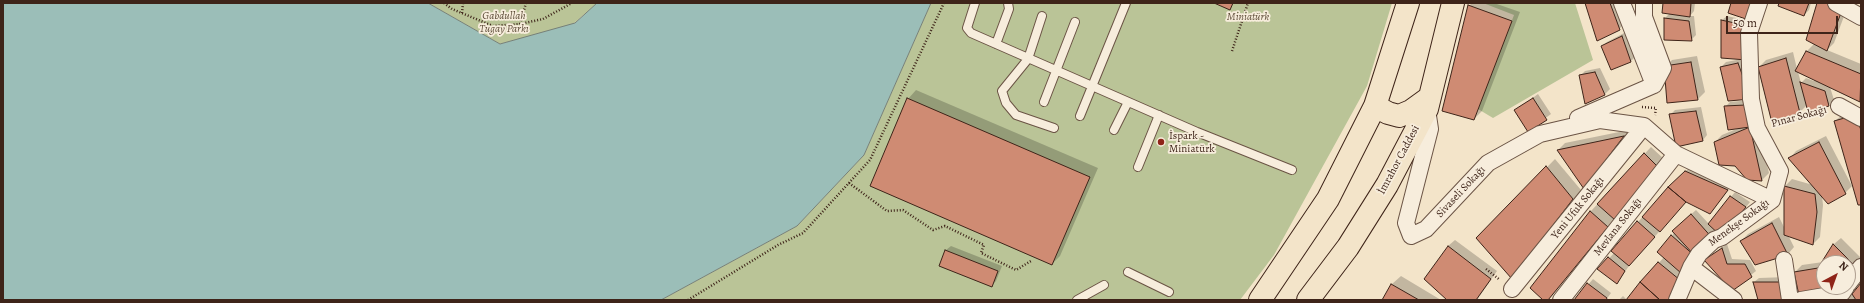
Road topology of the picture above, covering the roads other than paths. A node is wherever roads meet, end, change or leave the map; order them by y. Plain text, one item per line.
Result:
1 (975, 3) edge
2 (1008, 3) edge
3 (1126, 3) edge
4 (1408, 3) edge
5 (1453, 3) edge
6 (1622, 3) edge
7 (1644, 3) edge
8 (1758, 3) edge
9 (1836, 3) edge
10 (1042, 16) dead end
11 (1861, 17) edge
12 (1075, 22) dead end
13 (996, 44) junction
14 (1028, 59) junction
15 (1057, 72) junction
16 (1654, 85) junction
17 (1092, 86) junction
18 (1044, 102) dead end
19 (1128, 102) junction
20 (1428, 104) junction
21 (1375, 106) junction
22 (1839, 106) road end
23 (1159, 115) junction
24 (1080, 116) dead end
25 (1861, 118) edge
26 (1644, 126) junction
27 (1054, 128) dead end
28 (1114, 130) dead end
29 (1540, 134) junction
30 (1676, 154) junction
31 (1138, 167) dead end
32 (1292, 170) dead end
33 (1772, 200) junction
34 (1784, 260) dead end
35 (1692, 267) junction
36 (1128, 272) dead end
37 (1104, 285) dead end
38 (1512, 290) dead end
39 (1169, 292) dead end
40 (1830, 295) edge
41 (1077, 300) edge
42 (1260, 300) edge
43 (1308, 300) edge
44 (1561, 300) edge
45 (1678, 300) edge
46 (1734, 300) edge
47 (1790, 300) edge
48 (1801, 300) edge

1 - 13 lane
2 - 13 lane
3 - 17 lane
4 - 21 main road
5 - 20 main road, İmrahor Caddesi
6 - 16 street
7 - 16 street
8 - 33 street, Menekşe Sokağı
9 - 11 street
10 - 14 lane
12 - 15 lane
13 - 14 lane
14 - 15 lane
14 - 27 lane
15 - 17 lane
15 - 18 lane
16 - 29 street
17 - 19 lane
17 - 24 lane
19 - 23 lane
19 - 28 lane
20 - 21 main road
20 - 29 street, Sivaseli Sokağı
20 - 43 main road, İmrahor Caddesi
21 - 42 main road
22 - 25 street, Pınar Sokağı
23 - 31 lane
23 - 32 lane
26 - 29 street, Sivaseli Sokağı
26 - 30 street
26 - 38 street, Yeni Ufuk Sokağı
30 - 33 street
30 - 44 street, Mevlana Sokağı
33 - 35 street, Menekşe Sokağı
34 - 47 street
35 - 45 street, Menekşe Sokağı
35 - 46 street
36 - 39 lane
37 - 41 lane
40 - 48 street

